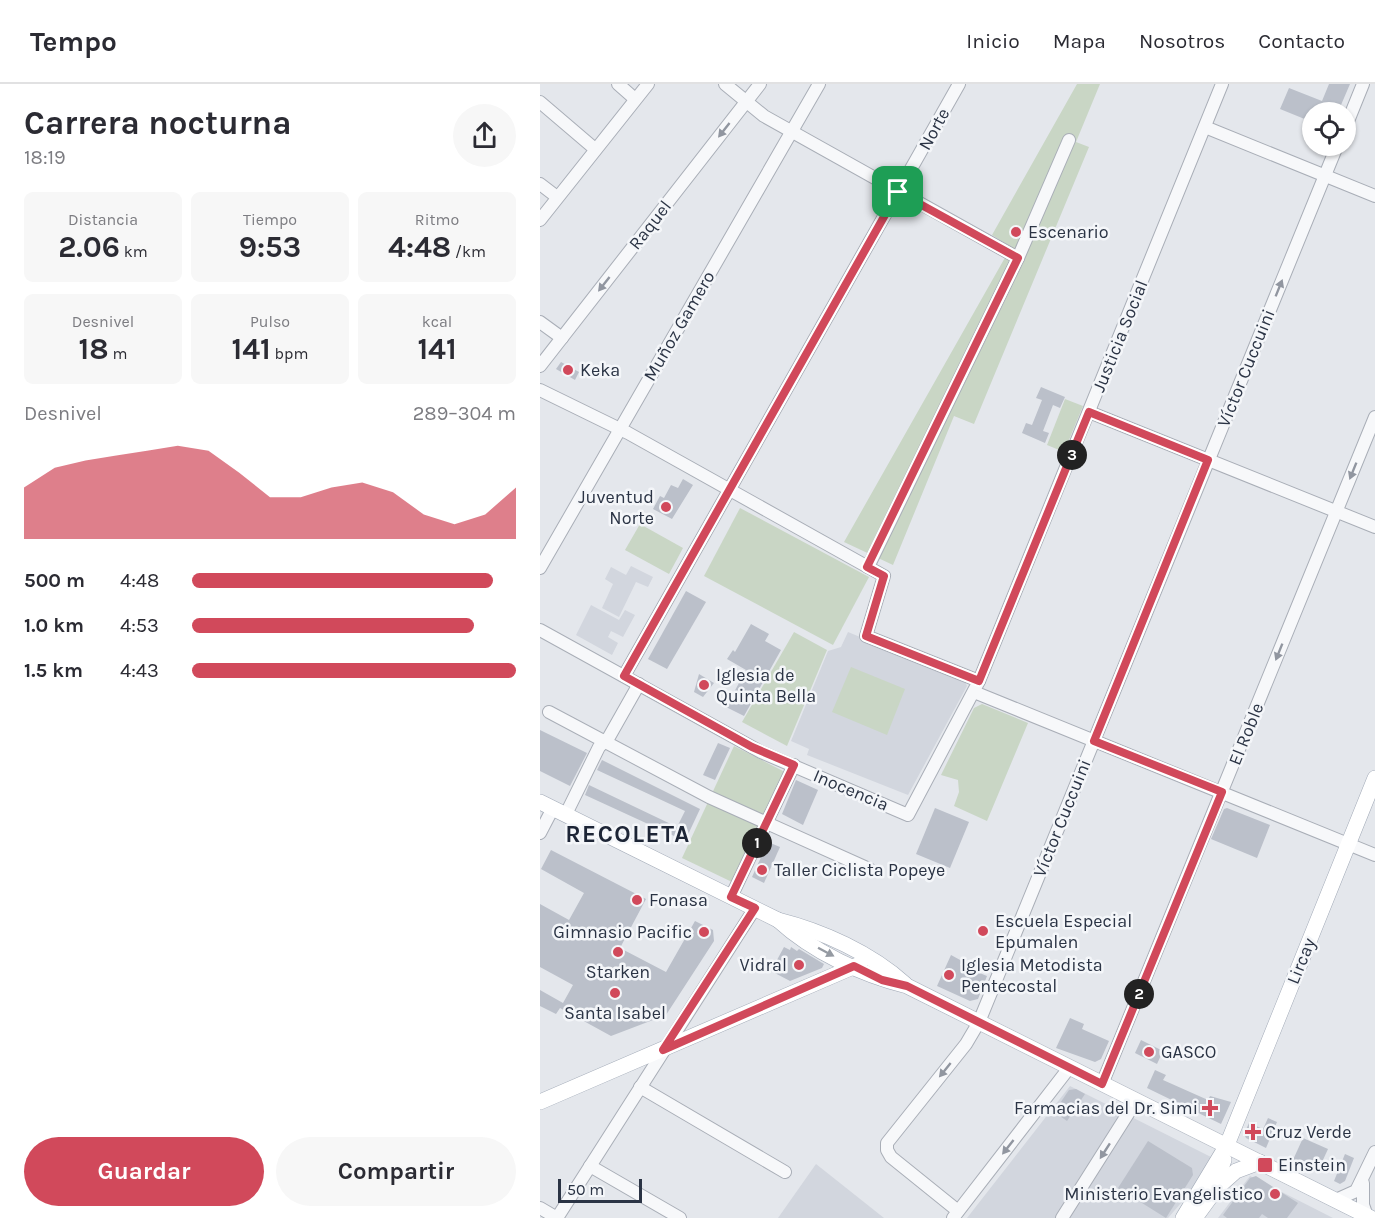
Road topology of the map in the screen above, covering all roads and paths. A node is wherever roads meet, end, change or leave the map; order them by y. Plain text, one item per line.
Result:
1 (618, 84) edge
2 (648, 84) edge
3 (725, 84) edge
4 (760, 84) edge
5 (819, 84) edge
6 (959, 84) edge
7 (1222, 84) edge
8 (1363, 84) edge
9 (635, 99) junction
10 (540, 102) edge
11 (746, 102) junction
12 (1356, 102) edge
13 (1205, 127) junction
14 (792, 132) junction
15 (1069, 140) dead end
16 (595, 149) junction
17 (1333, 156) edge
18 (1325, 176) junction
19 (540, 184) edge
20 (898, 192) junction
21 (1375, 196) edge
22 (557, 197) junction
23 (540, 220) edge
24 (1018, 258) junction
25 (540, 322) edge
26 (562, 338) junction
27 (540, 366) edge
28 (540, 390) edge
29 (1089, 412) junction
30 (1375, 417) edge
31 (620, 429) junction
32 (1208, 460) junction
33 (729, 490) junction
34 (1336, 512) junction
35 (1375, 527) edge
36 (867, 567) junction
37 (540, 568) edge
38 (540, 630) edge
39 (624, 676) junction
40 (639, 684) junction
41 (977, 686) junction
42 (549, 712) dead end
43 (1094, 741) junction
44 (604, 742) junction
45 (794, 765) junction
46 (1375, 778) edge
47 (1222, 792) junction
48 (553, 808) edge
49 (908, 815) joint
50 (767, 822) junction
51 (540, 833) edge
52 (1348, 843) junction
53 (1375, 855) edge
54 (869, 869) dead end
55 (731, 897) junction
56 (755, 908) junction
57 (778, 920) junction
58 (871, 959) junction
59 (854, 966) junction
60 (907, 986) junction
61 (979, 1022) junction
62 (663, 1050) junction
63 (1069, 1068) junction
64 (1102, 1084) junction
65 (640, 1087) junction
66 (1136, 1101) junction
67 (540, 1102) edge
68 (1227, 1145) junction
69 (1375, 1152) edge
70 (1260, 1162) junction
71 (590, 1166) junction
72 (785, 1172) dead end
73 (1363, 1182) junction
74 (1211, 1196) junction
75 (1335, 1200) junction
76 (540, 1208) edge
77 (956, 1214) edge
78 (1369, 1217) edge
79 (557, 1218) edge
80 (680, 1218) edge
81 (1062, 1218) edge
82 (1183, 1218) edge
83 (1195, 1218) edge

1 - 9 street
2 - 9 street
3 - 11 street
4 - 11 street, Raquel
5 - 14 street, Muñoz Gamero
6 - 20 street, Norte
7 - 13 street, Justicia Social
8 - 12 street
9 - 16 street
10 - 16 street
11 - 14 street
11 -> 26 street, Raquel
13 - 18 street
13 - 29 street, Justicia Social
14 - 20 street
14 - 31 street, Muñoz Gamero
15 - 24 street
16 - 22 street
17 - 18 street, Víctor Cuccuini
18 - 21 street
32 -> 18 street, Víctor Cuccuini
19 - 22 street
20 - 24 street
20 - 33 street, Norte
22 - 23 street
24 - 36 street
25 - 26 street
26 - 27 street, Raquel
28 - 31 street
29 - 32 street
29 - 41 street, Justicia Social
30 -> 34 street, El Roble
31 - 33 street
31 - 37 street, Muñoz Gamero
32 - 34 street
32 - 43 street, Víctor Cuccuini
33 - 36 street
33 - 39 street, Norte
34 - 35 street
34 -> 47 street, El Roble
36 - 41 street
38 - 39 street, Inocencia
39 - 40 street, Inocencia
40 - 44 street
40 - 45 street, Inocencia
41 - 43 street
41 - 49 street, Justicia Social
42 - 44 street
43 - 47 street
43 - 61 street, Víctor Cuccuini
44 - 48 street
44 - 50 street
45 - 49 street, Inocencia
45 - 50 street
46 - 52 main road, Lircay
47 - 52 street
47 - 64 street, El Roble
48 - 51 street
48 - 55 main road
50 - 54 street
50 - 55 street
52 - 53 street
52 - 68 main road, Lircay
55 - 56 main road
56 - 57 main road
56 - 62 street
57 - 58 main road
57 -> 59 main road
58 - 59 main road
58 - 60 main road
59 - 60 main road
59 - 62 main road
60 - 61 main road
61 - 63 main road
61 -> 77 street, Víctor Cuccuini
62 - 65 street
62 - 67 main road
63 - 64 main road
63 -> 77 street
64 - 66 main road
65 - 71 street
65 - 72 street
66 - 68 main road
66 -> 81 street
68 - 70 main road
68 - 74 main road
68 - 82 main road
69 - 73 street
70 - 74 main road
70 - 75 main road
71 - 79 street
71 - 80 street
73 - 75 street
73 - 78 street
74 - 83 main road
75 - 78 main road
76 - 79 street

